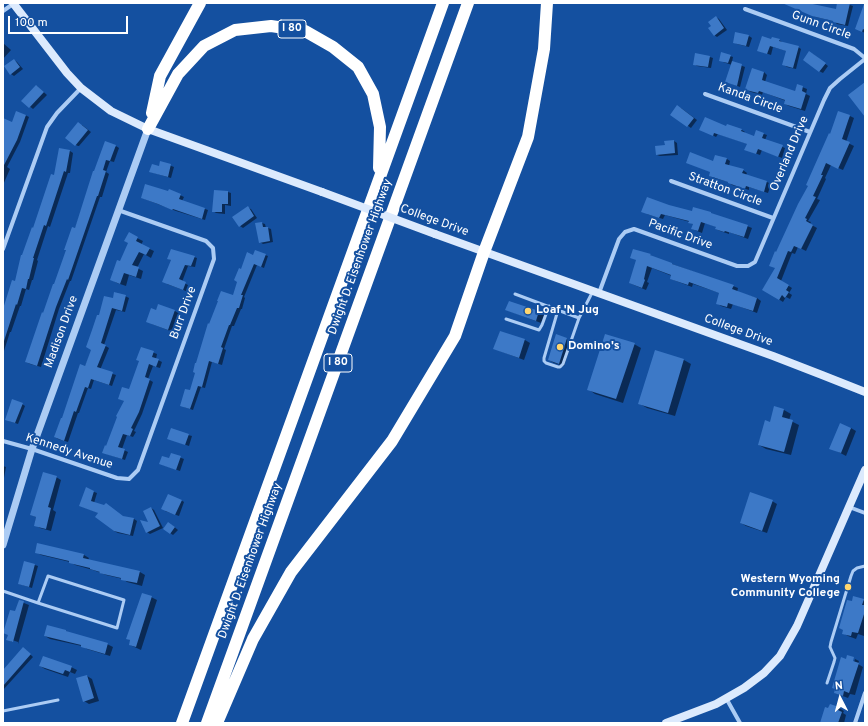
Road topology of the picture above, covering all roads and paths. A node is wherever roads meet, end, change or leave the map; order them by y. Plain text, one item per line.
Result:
1 (13, 3) edge
2 (200, 3) edge
3 (443, 3) edge
4 (468, 3) edge
5 (547, 3) edge
6 (745, 9) dead end
7 (3, 11) edge
8 (865, 58) edge
9 (81, 88) junction
10 (705, 94) dead end
11 (148, 129) junction
12 (810, 132) junction
13 (379, 178) junction
14 (671, 181) dead end
15 (118, 210) junction
16 (773, 218) junction
17 (3, 249) edge
18 (484, 252) junction
19 (748, 266) joint
20 (596, 292) junction
21 (515, 294) dead end
22 (549, 306) junction
23 (558, 310) junction
24 (579, 318) junction
25 (506, 319) dead end
26 (865, 392) edge
27 (3, 441) edge
28 (32, 449) junction
29 (865, 470) edge
30 (129, 479) joint
31 (849, 507) junction
32 (865, 513) edge
33 (3, 543) edge
34 (865, 566) edge
35 (3, 591) edge
36 (38, 603) junction
37 (827, 683) dead end
38 (865, 693) edge
39 (726, 698) junction
40 (58, 700) dead end
41 (3, 711) edge
42 (182, 723) edge
43 (207, 723) edge
44 (217, 723) edge
45 (666, 723) edge
46 (740, 723) edge
47 (855, 723) edge

1 - 7 street
1 - 9 main road, College Drive
2 - 11 highway
3 - 13 highway, Dwight D. Eisenhower Highway / I 80
4 - 43 highway, Dwight D. Eisenhower Highway / I 80
5 - 18 highway
6 - 8 street, Gunn Circle
8 - 12 street, Overland Drive
9 - 11 main road, College Drive
9 - 17 street
10 - 12 street, Kanda Circle
11 - 13 highway, I 80
11 - 15 street, Madison Drive
11 - 18 main road, College Drive, bridge
12 - 16 street, Overland Drive
13 - 42 highway, Dwight D. Eisenhower Highway / I 80
14 - 16 street, Stratton Circle
15 - 28 street, Madison Drive
15 - 30 street, Burr Drive
16 - 19 street, Overland Drive
18 - 20 main road, College Drive
18 - 44 highway
19 - 20 street, Pacific Drive
20 - 24 lane
20 - 26 main road, College Drive
21 - 22 lane
22 - 23 lane
22 - 25 lane
23 - 24 lane
23 - 24 lane
27 - 28 street, Kennedy Avenue
28 - 30 street, Kennedy Avenue
28 - 33 street, Madison Drive
29 - 31 main road
31 - 32 street
31 - 39 main road
34 - 37 lane
35 - 36 lane
36 - 36 lane
38 - 47 street
39 - 45 main road
39 - 46 street
40 - 41 lane

